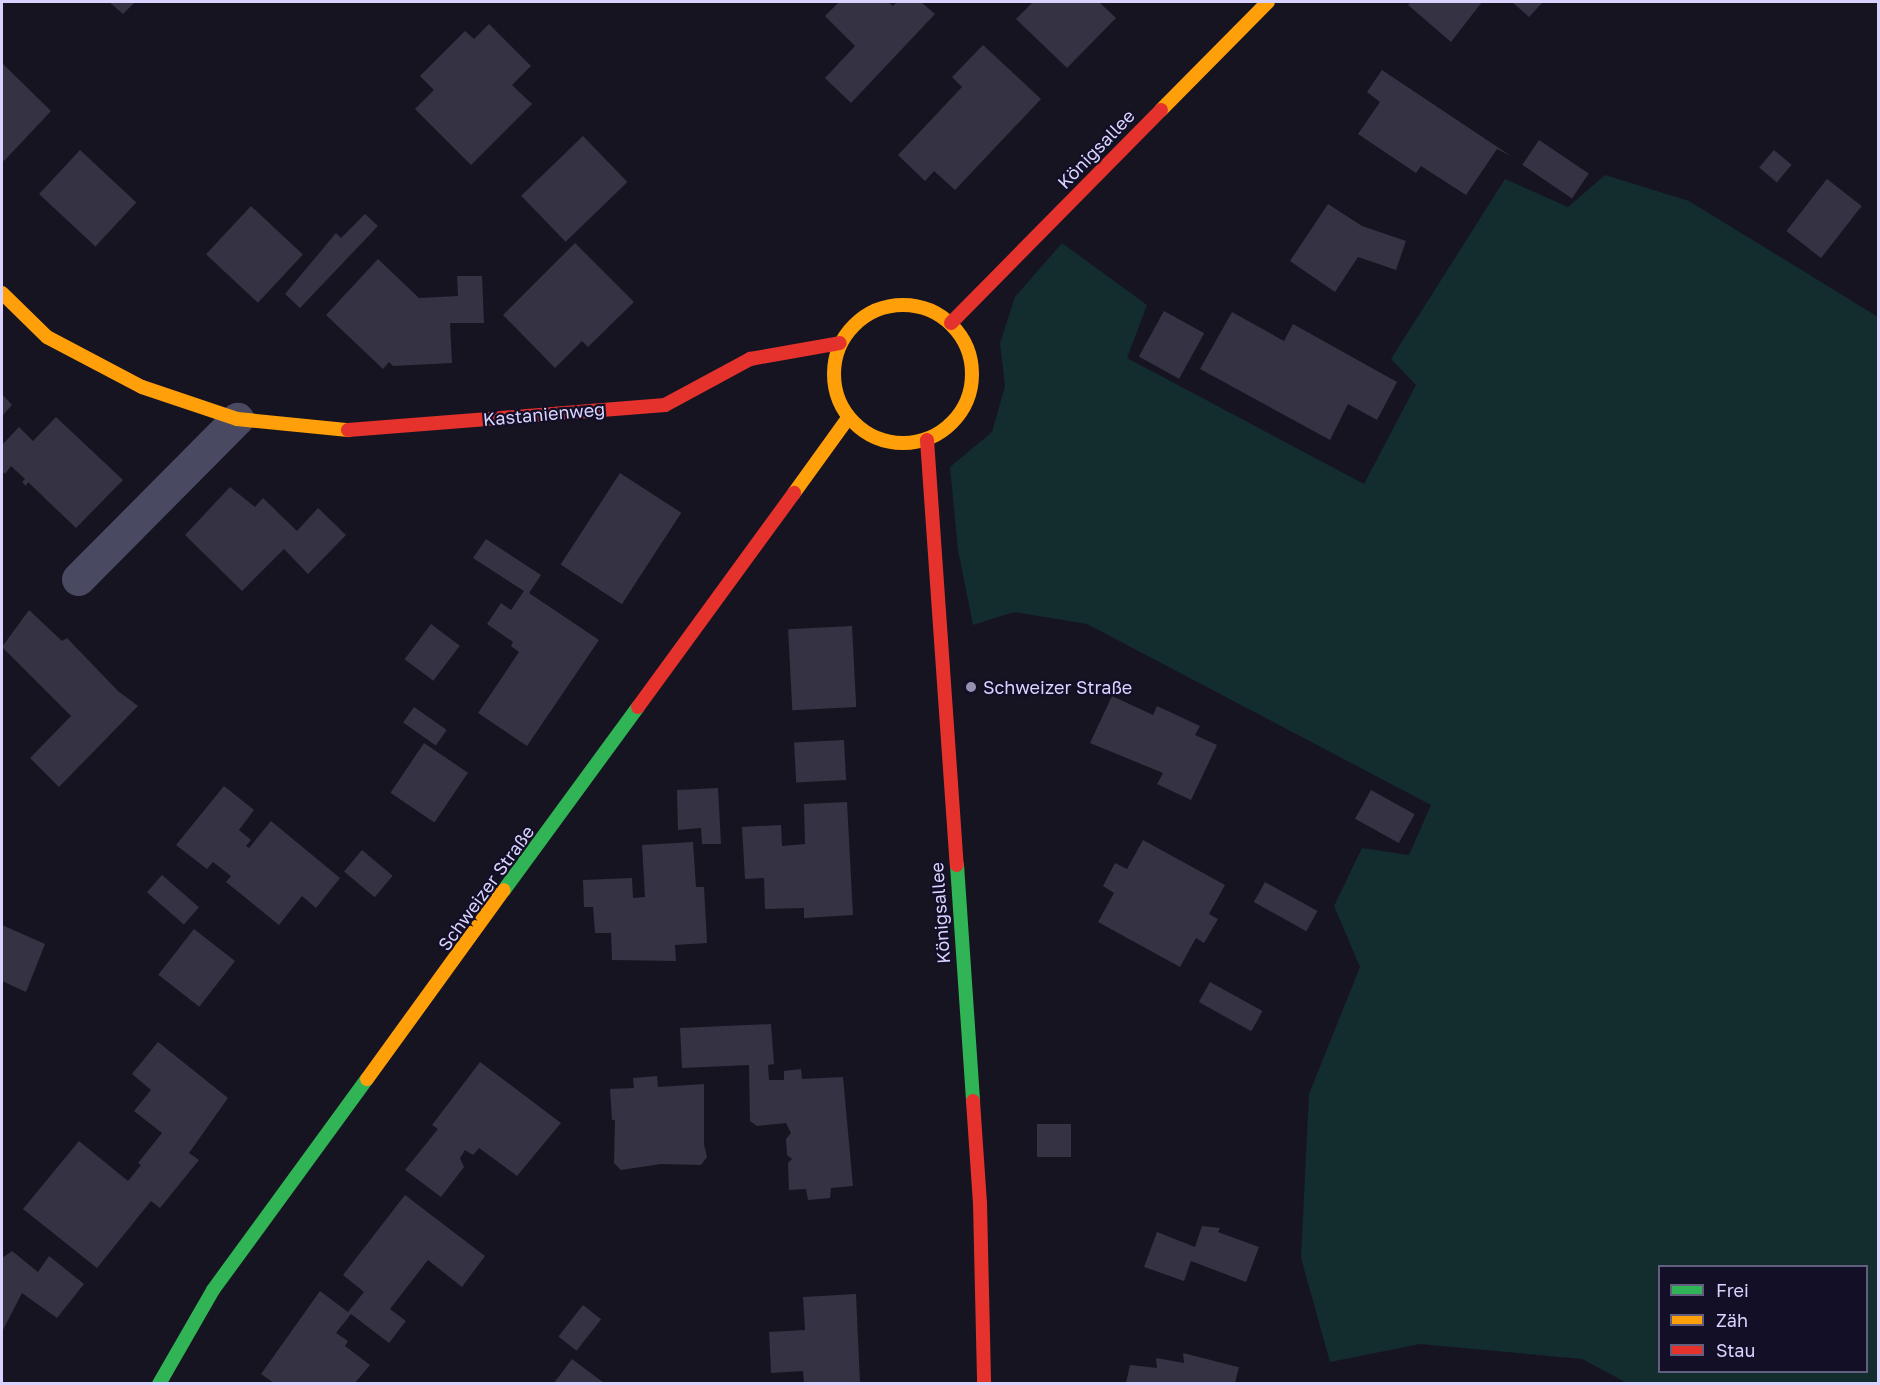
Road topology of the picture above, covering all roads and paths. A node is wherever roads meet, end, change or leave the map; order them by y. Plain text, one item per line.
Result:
1 (1268, 2) edge
2 (2, 293) edge
3 (951, 323) junction
4 (840, 343) junction
5 (848, 418) junction
6 (237, 419) junction
7 (927, 440) junction
8 (78, 579) dead end
9 (159, 1383) edge
10 (984, 1383) edge

1 - 3 street, Königsallee
2 - 6 street, Kastanienweg
3 - 4 street
3 - 7 street
4 - 5 street
4 - 6 street, Kastanienweg
5 - 7 street
5 - 9 street, Schweizer Straße
6 - 8 street
7 - 10 street, Königsallee

